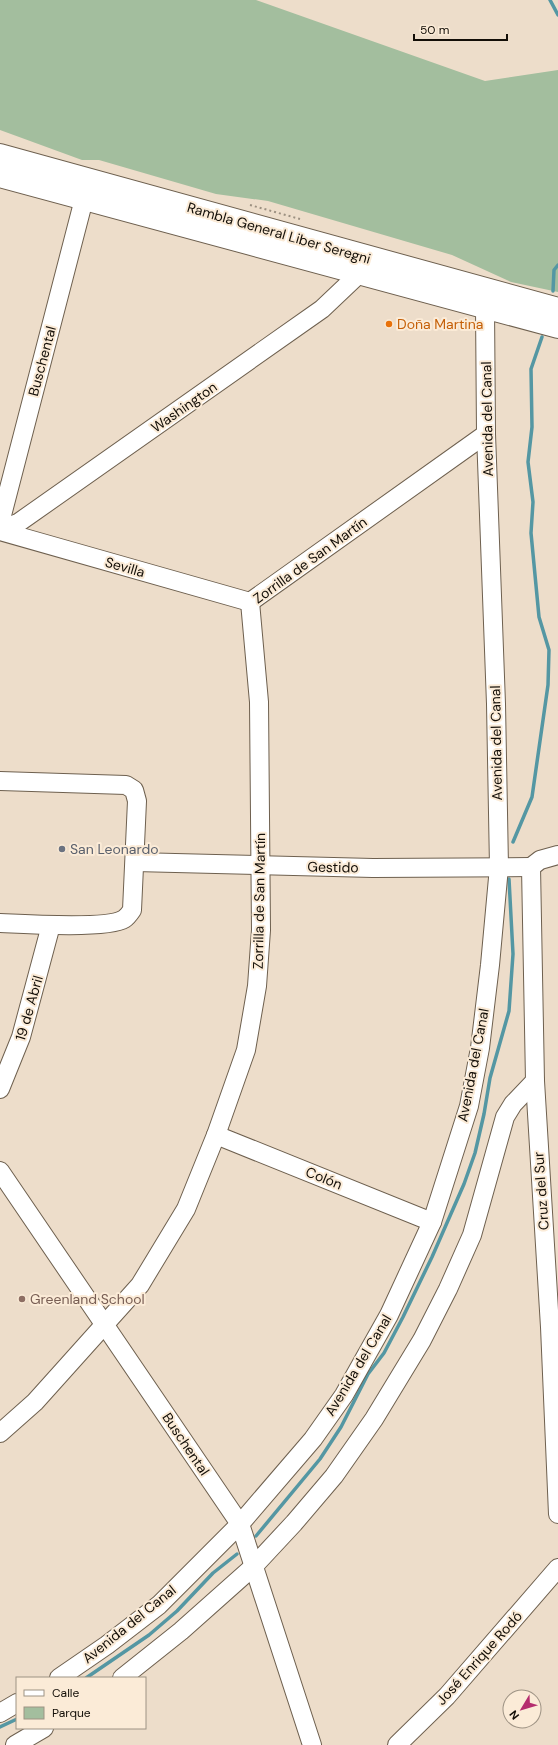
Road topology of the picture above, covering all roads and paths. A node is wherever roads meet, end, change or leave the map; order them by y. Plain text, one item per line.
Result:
1 (0, 155) edge
2 (0, 176) edge
3 (84, 199) junction
4 (360, 273) junction
5 (485, 307) junction
6 (558, 309) edge
7 (558, 327) edge
8 (486, 434) junction
9 (0, 523) edge
10 (0, 531) edge
11 (250, 602) junction
12 (0, 781) edge
13 (558, 855) edge
14 (136, 862) junction
15 (261, 866) junction
16 (499, 867) junction
17 (531, 867) junction
18 (0, 923) edge
19 (51, 925) junction
20 (535, 1081) junction
21 (0, 1089) edge
22 (216, 1135) junction
23 (0, 1171) edge
24 (432, 1222) junction
25 (105, 1326) junction
26 (554, 1327) edge
27 (0, 1433) edge
28 (558, 1514) edge
29 (240, 1524) junction
30 (253, 1567) junction
31 (558, 1568) edge
32 (60, 1677) edge
33 (123, 1677) edge
34 (16, 1704) edge
35 (0, 1713) edge
36 (42, 1729) edge
37 (15, 1745) edge
38 (312, 1745) edge
39 (397, 1745) edge

1 - 6 main road, Rambla General Liber Seregni
2 - 3 main road, Rambla General Liber Seregni
3 - 4 main road, Rambla General Liber Seregni
3 - 9 street, Buschental
4 - 5 main road, Rambla General Liber Seregni
4 - 10 street, Washington
5 - 7 main road, Rambla General Liber Seregni
5 - 8 street, Avenida del Canal
8 - 11 street, Zorrilla de San Martín
8 - 16 street, Avenida del Canal
10 - 11 street, Sevilla
11 - 15 street, Zorrilla de San Martín
12 - 14 street
13 - 17 street
14 - 15 street, Gestido
14 - 19 street
15 - 16 street, Gestido
15 - 22 street, Zorrilla de San Martín
16 - 17 street, Gestido
16 - 24 street, Avenida del Canal
17 - 20 street, Cruz del Sur
18 - 19 street
19 - 21 street, 19 de Abril
20 - 26 street, Cruz del Sur
20 - 30 street
22 - 24 street, Colón
22 - 25 street, Zorrilla de San Martín
23 - 25 street, Buschental
24 - 29 street, Avenida del Canal
25 - 27 street, Zorrilla de San Martín
25 - 29 street, Buschental
26 - 28 street, Cruz del Sur
29 - 30 street, Buschental
29 - 32 street, Avenida del Canal
30 - 33 street
30 - 38 street, Buschental
31 - 39 street, José Enrique Rodó
34 - 35 street
36 - 37 street

